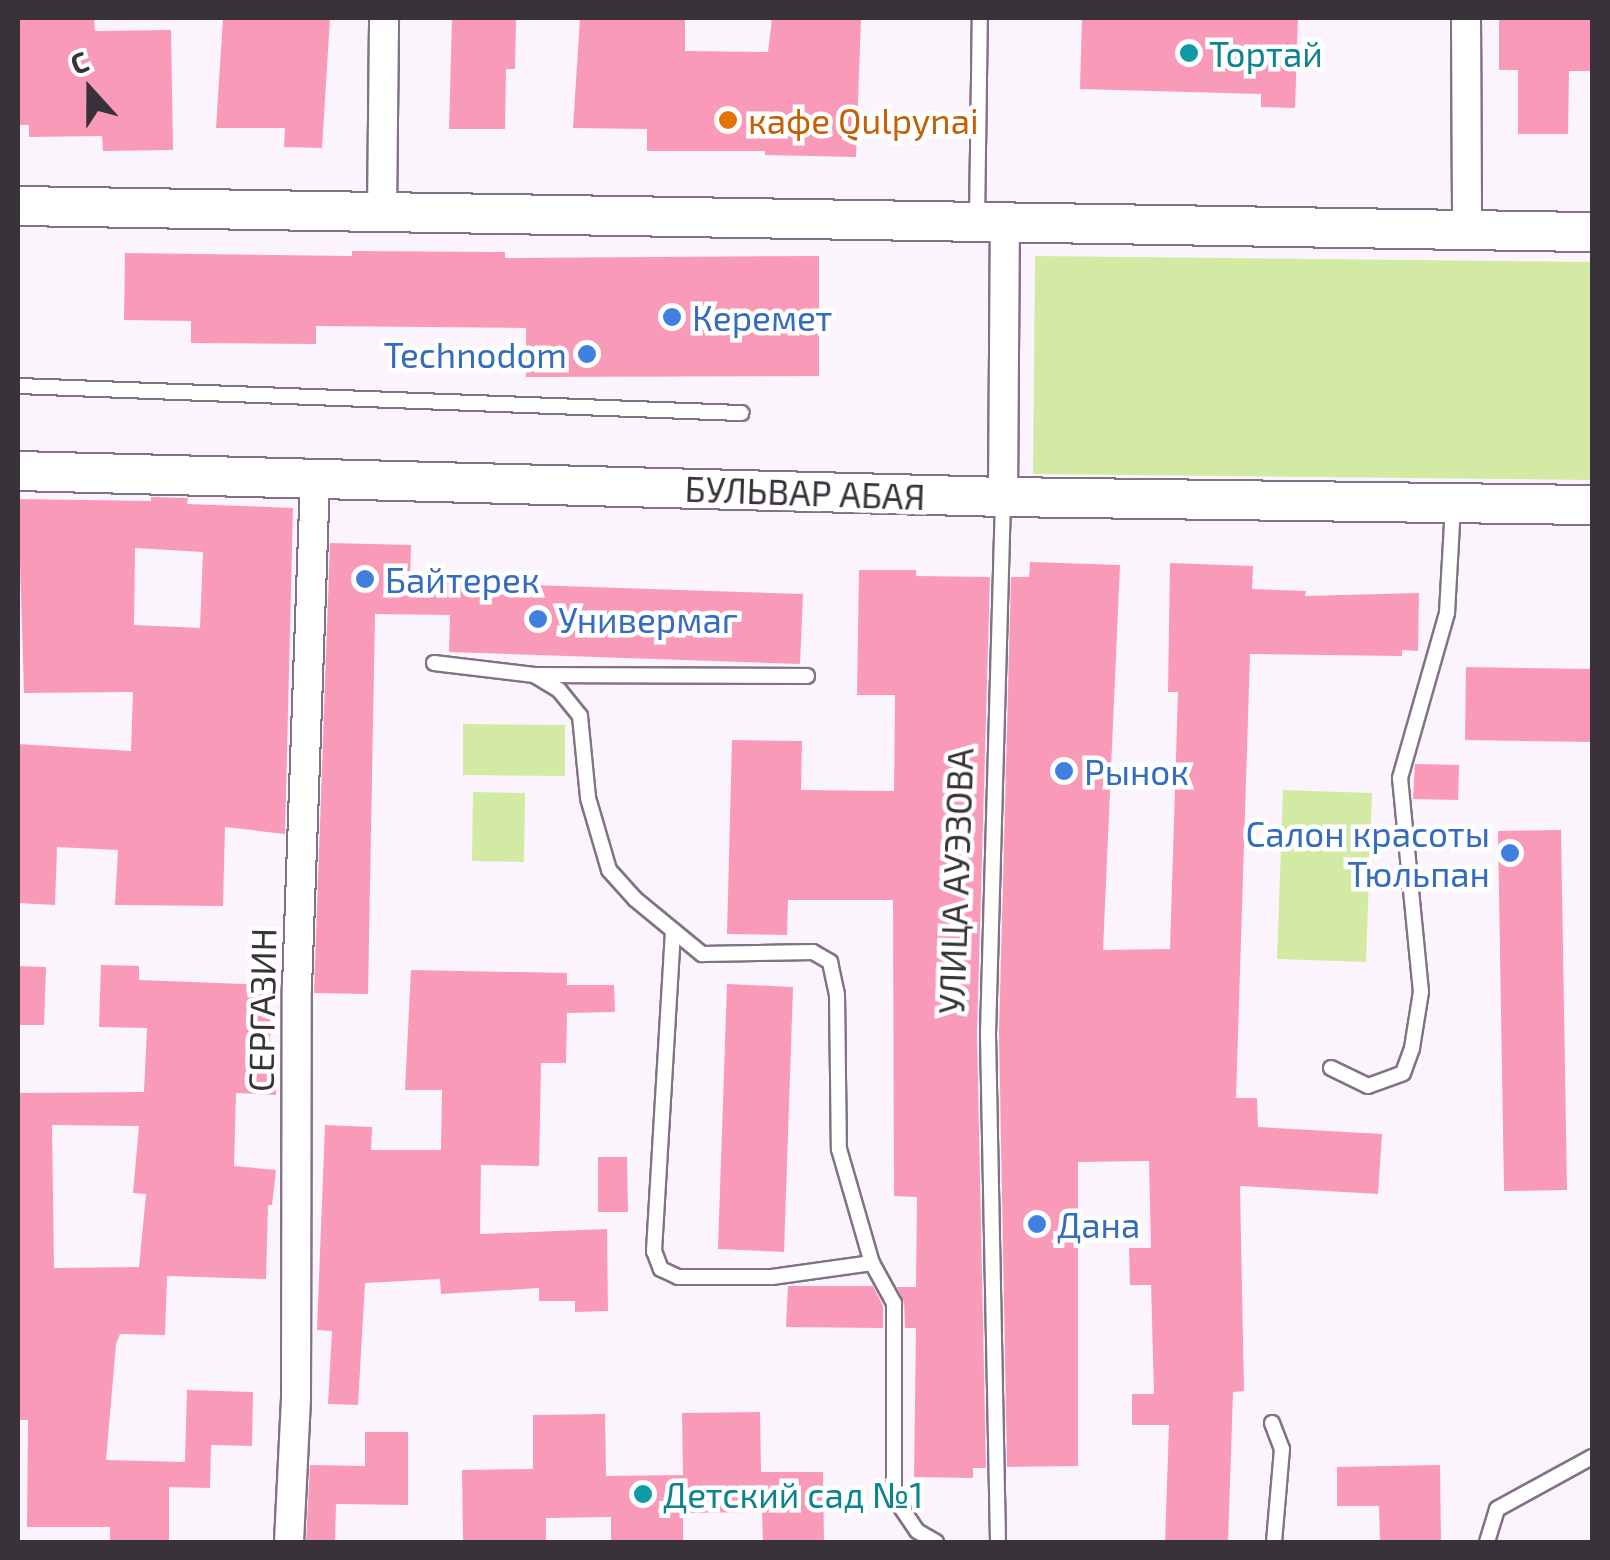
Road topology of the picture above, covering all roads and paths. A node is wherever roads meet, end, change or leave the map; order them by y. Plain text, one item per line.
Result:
1 (384, 18) edge
2 (980, 18) edge
3 (1466, 18) edge
4 (18, 206) edge
5 (382, 215) junction
6 (991, 222) junction
7 (1467, 231) junction
8 (1592, 232) edge
9 (18, 386) edge
10 (741, 413) dead end
11 (18, 471) edge
12 (315, 478) junction
13 (1002, 497) junction
14 (1452, 503) junction
15 (1592, 506) edge
16 (434, 663) dead end
17 (534, 675) junction
18 (807, 676) dead end
19 (673, 930) junction
20 (1332, 1068) dead end
21 (872, 1264) junction
22 (1272, 1422) dead end
23 (1592, 1458) edge
24 (289, 1542) edge
25 (936, 1542) edge
26 (998, 1542) edge
27 (1274, 1542) edge
28 (1488, 1542) edge

1 - 5 street
2 - 6 lane
3 - 7 street
4 - 5 main road
5 - 6 main road
6 - 7 main road
6 - 13 street, УЛИЦА АУЭЗОВА
7 - 8 main road
9 - 10 lane
11 - 12 main road, БУЛЬВАР АБАЯ
12 - 13 main road, БУЛЬВАР АБАЯ
12 - 24 street, СЕРГАЗИН
13 - 14 main road, БУЛЬВАР АБАЯ
13 - 26 lane, УЛИЦА АУЭЗОВА
14 - 15 main road, БУЛЬВАР АБАЯ
14 - 20 lane
16 - 17 lane
17 - 18 lane
17 - 19 lane
19 - 21 lane
19 - 21 lane
21 - 25 lane
22 - 27 lane
23 - 28 lane

